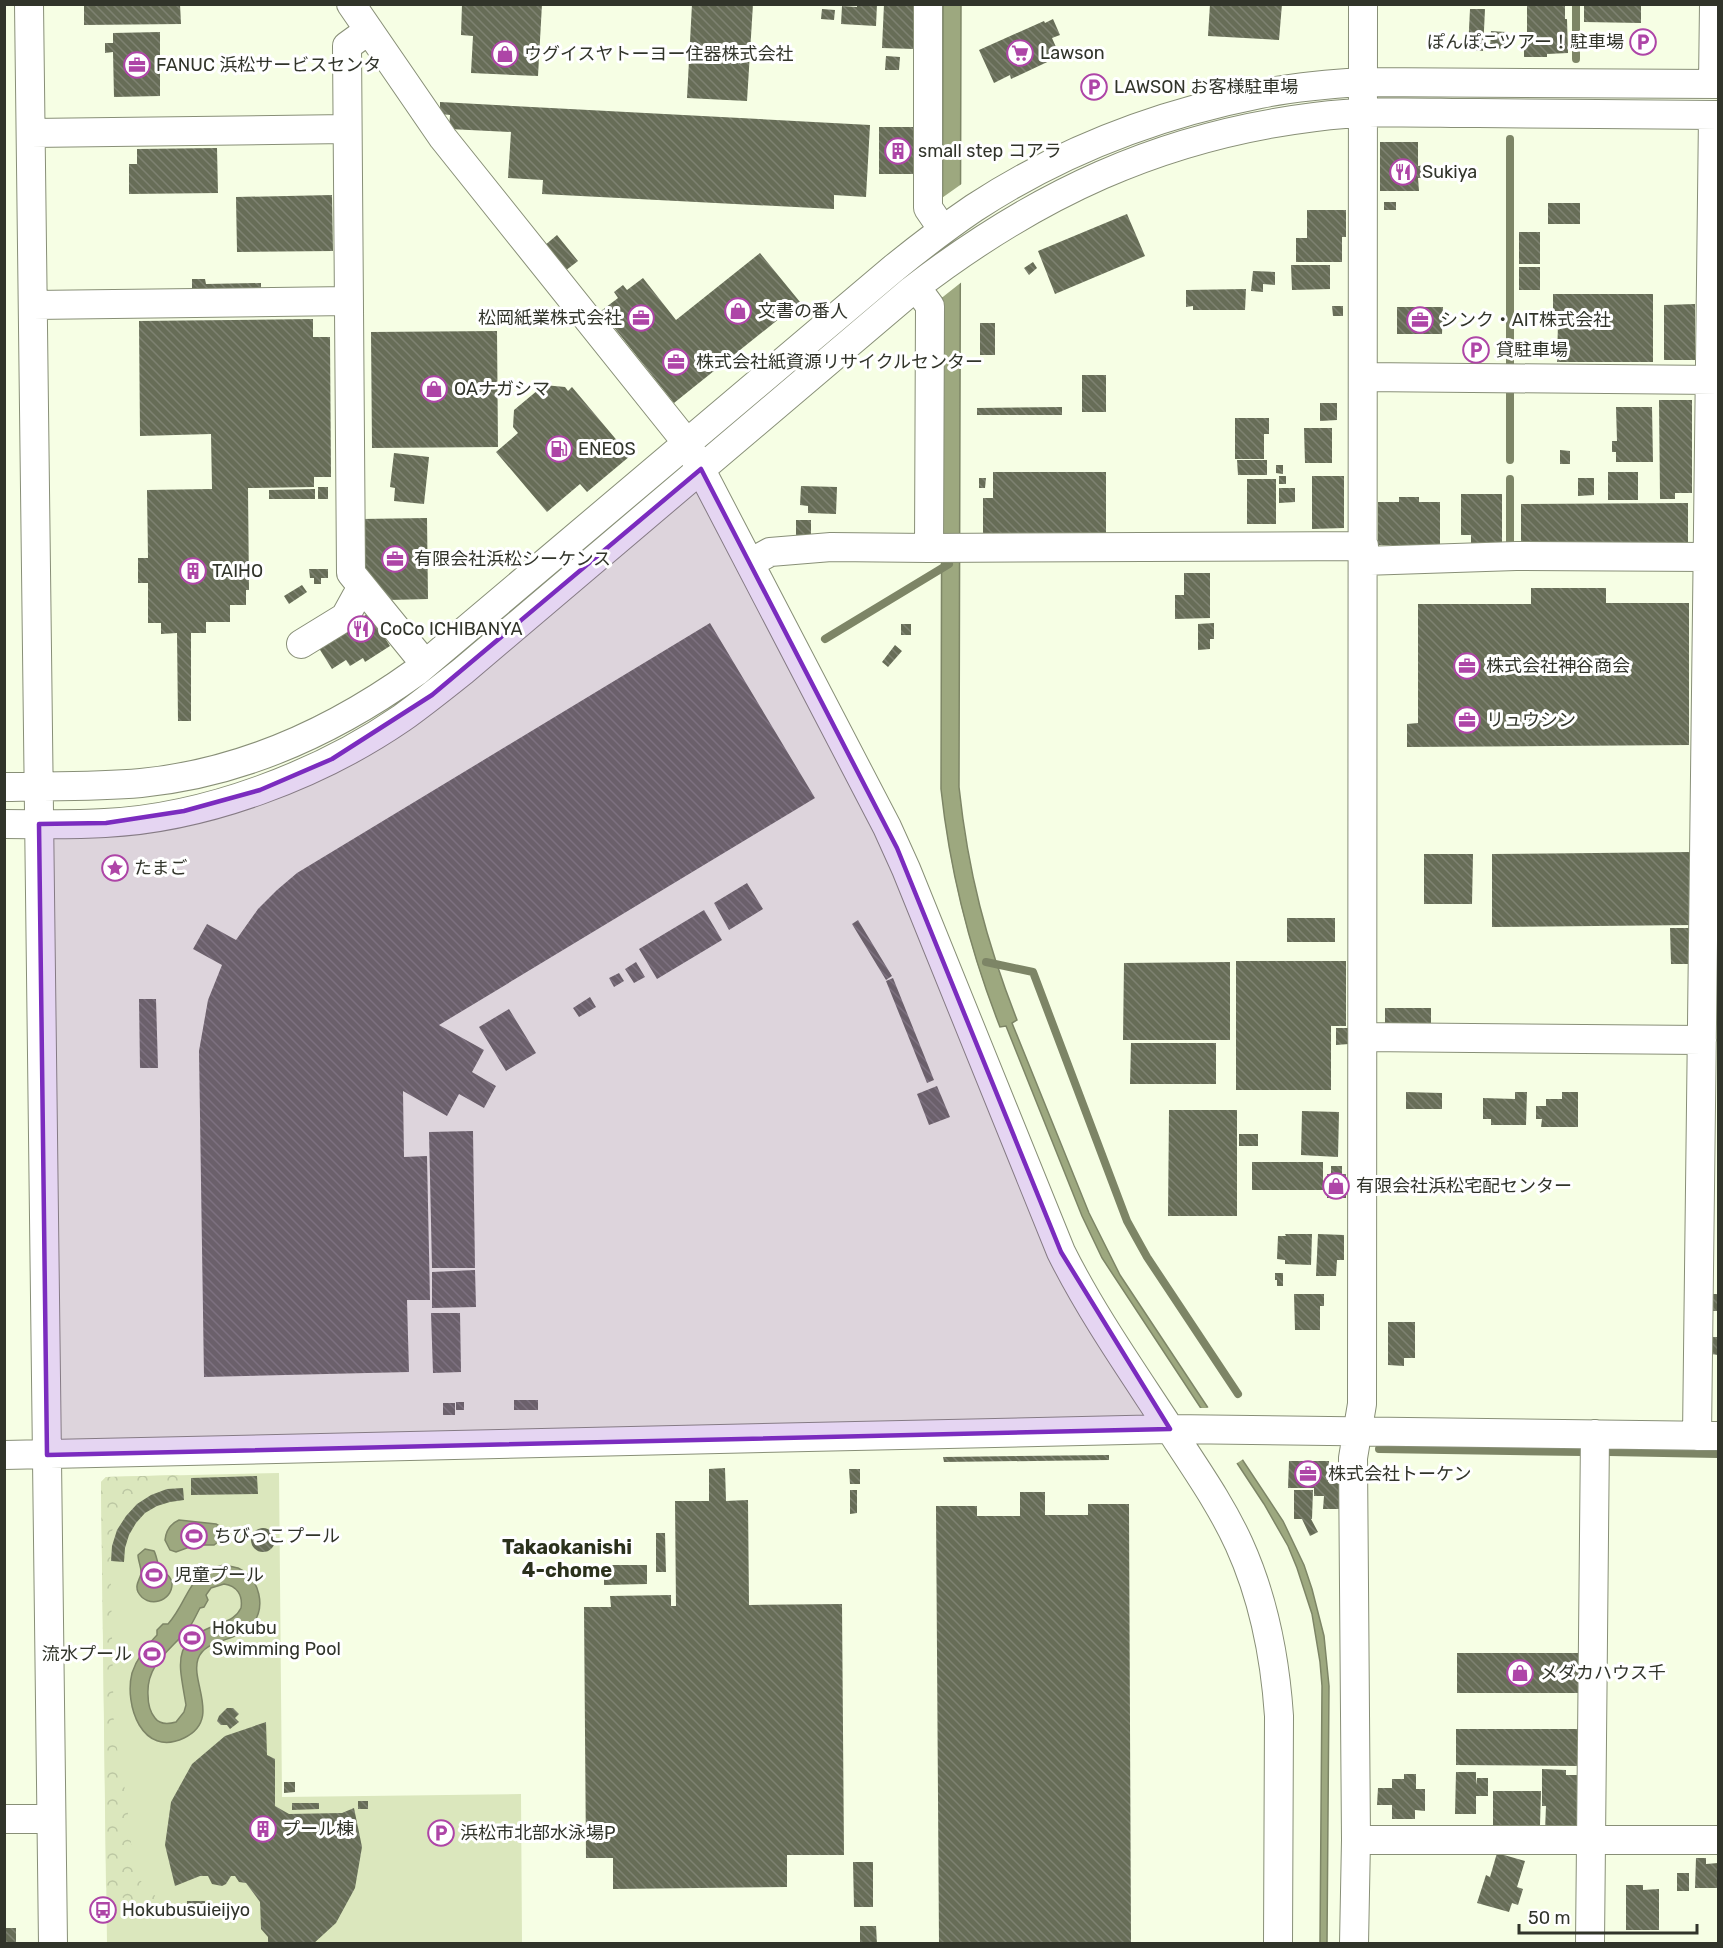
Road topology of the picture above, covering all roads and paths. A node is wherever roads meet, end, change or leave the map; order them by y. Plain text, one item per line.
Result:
1 (29, 4) edge
2 (351, 4) edge
3 (928, 4) edge
4 (1363, 4) edge
5 (1714, 4) edge
6 (369, 30) junction
7 (1364, 82) junction
8 (1716, 84) edge
9 (1364, 112) junction
10 (1716, 115) edge
11 (347, 129) junction
12 (31, 133) junction
13 (938, 228) junction
14 (926, 280) junction
15 (349, 301) junction
16 (33, 305) junction
17 (1364, 377) junction
18 (1714, 380) edge
19 (687, 443) junction
20 (701, 469) junction
21 (931, 548) junction
22 (1363, 553) junction
23 (1707, 557) junction
24 (750, 563) junction
25 (357, 597) dead end
26 (301, 644) dead end
27 (425, 664) junction
28 (39, 786) junction
29 (4, 787) edge
30 (4, 824) edge
31 (39, 824) junction
32 (1711, 955) edge
33 (1363, 1037) junction
34 (1702, 1040) junction
35 (1170, 1429) junction
36 (1358, 1431) junction
37 (1595, 1434) junction
38 (1708, 1436) edge
39 (4, 1455) edge
40 (47, 1455) junction
41 (4, 1819) edge
42 (51, 1819) junction
43 (1356, 1840) junction
44 (1591, 1840) junction
45 (1719, 1840) edge
46 (53, 1944) edge
47 (1278, 1944) edge
48 (1354, 1944) edge
49 (1590, 1944) edge

1 - 12 street
2 - 6 street
3 - 13 street
4 - 7 street
5 - 8 street
6 - 11 street
6 - 19 street
7 - 8 street
7 - 9 street
7 - 13 street
9 - 10 street
9 - 14 street
9 - 17 street
10 - 18 street
11 - 12 street
11 - 15 street
12 - 16 street
13 - 19 street
14 - 20 street
14 - 21 street
15 - 16 street
15 - 27 street
16 - 28 street
17 - 18 street
17 - 22 street
18 - 23 street
19 - 20 street
19 - 27 street
20 - 24 street
20 - 31 street
21 - 22 street
21 - 24 street
22 - 23 street
22 - 33 street
23 - 32 street
24 - 35 street
25 - 26 street
27 - 28 street
28 - 29 street
28 - 31 street
30 - 31 street
31 - 40 street
32 - 34 street
33 - 34 street
33 - 36 street
34 - 38 street
35 - 36 street
35 - 40 street
35 - 47 street
36 - 37 street
36 - 43 street
37 - 38 street
37 - 44 street
39 - 40 street
40 - 42 street
41 - 42 street
42 - 46 street
43 - 44 street
43 - 48 street
44 - 45 street
44 - 49 street

